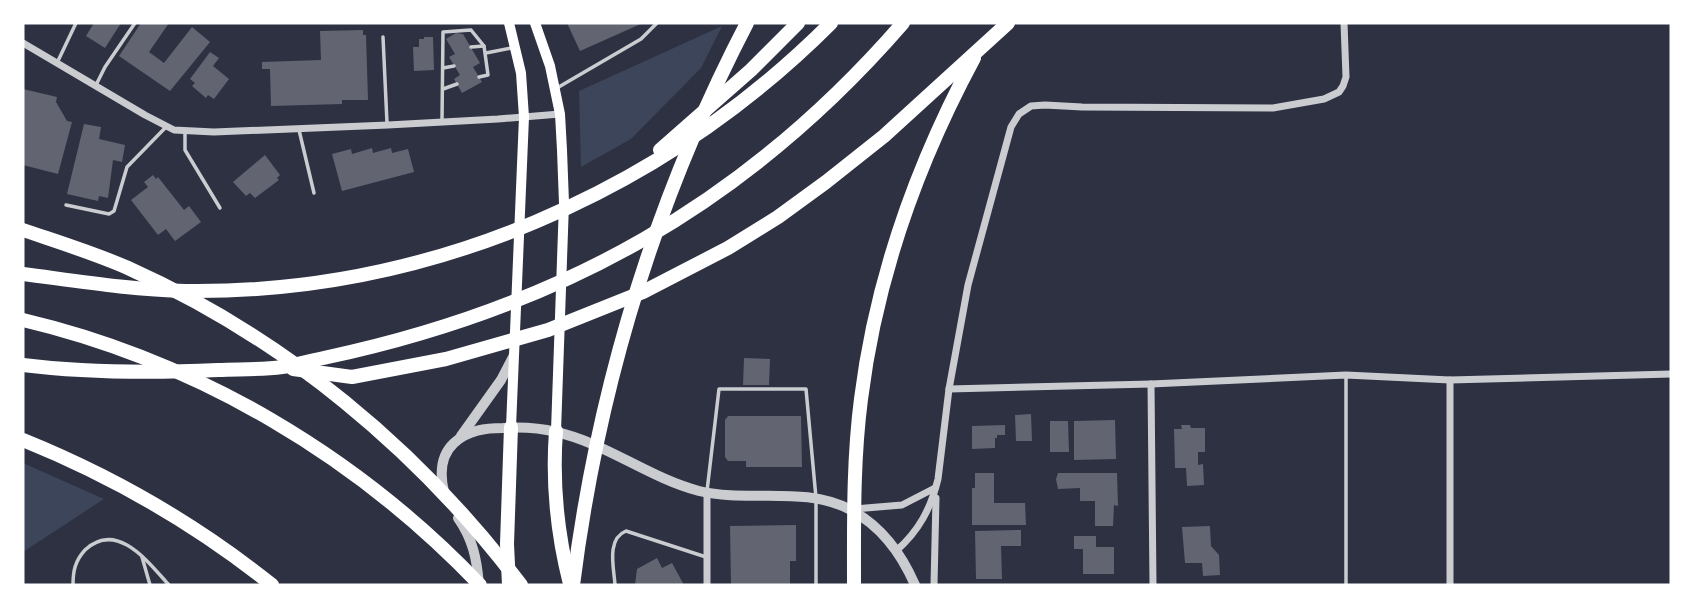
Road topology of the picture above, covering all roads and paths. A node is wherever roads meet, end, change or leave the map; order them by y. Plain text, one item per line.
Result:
1 (76, 23) edge
2 (135, 23) edge
3 (509, 23) edge
4 (535, 23) edge
5 (657, 23) edge
6 (747, 23) edge
7 (797, 23) edge
8 (831, 23) edge
9 (903, 23) edge
10 (993, 23) edge
11 (1008, 23) edge
12 (1344, 23) edge
13 (383, 37) dead end
14 (23, 43) edge
15 (484, 46) junction
16 (471, 47) dead end
17 (515, 48) junction
18 (452, 50) dead end
19 (443, 52) junction
20 (486, 53) junction
21 (487, 61) junction
22 (479, 62) dead end
23 (57, 63) junction
24 (454, 66) dead end
25 (443, 68) junction
26 (479, 78) dead end
27 (457, 84) dead end
28 (96, 85) junction
29 (443, 89) junction
30 (555, 89) junction
31 (560, 114) junction
32 (524, 117) junction
33 (442, 122) junction
34 (388, 125) junction
35 (167, 127) junction
36 (298, 128) junction
37 (184, 131) junction
38 (631, 177) junction
39 (314, 193) dead end
40 (66, 205) dead end
41 (220, 208) dead end
42 (23, 230) edge
43 (23, 274) edge
44 (23, 320) edge
45 (513, 356) junction
46 (23, 365) edge
47 (281, 367) junction
48 (1671, 374) edge
49 (1346, 375) junction
50 (1450, 380) junction
51 (1151, 384) junction
52 (949, 389) junction
53 (511, 428) junction
54 (556, 431) junction
55 (461, 437) junction
56 (23, 440) edge
57 (936, 487) junction
58 (706, 493) junction
59 (816, 498) junction
60 (850, 509) junction
61 (896, 551) junction
62 (142, 555) junction
63 (707, 557) junction
64 (73, 585) edge
65 (150, 585) edge
66 (169, 585) edge
67 (272, 585) edge
68 (479, 585) edge
69 (509, 585) edge
70 (522, 585) edge
71 (572, 585) edge
72 (615, 585) edge
73 (707, 585) edge
74 (816, 585) edge
75 (854, 585) edge
76 (915, 585) edge
77 (934, 585) edge
78 (1153, 585) edge
79 (1346, 585) edge
80 (1450, 585) edge

1 - 23 lane
2 - 28 lane
3 - 17 main road
4 - 30 main road
5 - 30 lane
6 - 71 highway
7 - 38 highway
8 - 38 highway
9 - 47 highway
10 - 75 highway
11 - 47 highway
12 - 52 street
13 - 34 lane
14 - 23 street
15 - 16 lane
15 - 19 lane
15 - 20 lane
17 - 20 lane
17 - 32 main road
18 - 19 lane
19 - 25 lane
20 - 21 lane
21 - 22 lane
21 - 26 lane
23 - 28 street
24 - 25 lane
25 - 29 lane
27 - 29 lane
28 - 35 street
29 - 33 lane
30 - 31 main road
31 - 32 street
31 - 54 main road
32 - 33 street
32 - 45 main road
33 - 34 street
34 - 36 street
35 - 37 street
35 - 40 lane
36 - 37 street
36 - 39 lane
37 - 41 lane
38 - 43 highway
42 - 70 highway
44 - 68 highway
45 - 53 main road
45 - 55 street
46 - 47 highway
48 - 50 street
49 - 50 street
49 - 51 street
49 - 79 lane
50 - 80 street
51 - 52 street
51 - 78 street
52 - 57 street
53 - 54 street
53 - 55 street
53 - 69 highway
54 - 58 street
54 - 71 highway
55 - 68 street
56 - 67 highway
57 - 60 street
57 - 61 street
57 - 77 street
58 - 59 street
58 - 59 lane
58 - 63 street
59 - 60 street
59 - 74 lane
60 - 61 street
61 - 76 street
62 - 64 lane
62 - 65 lane
62 - 66 lane
63 - 72 lane
63 - 73 street

